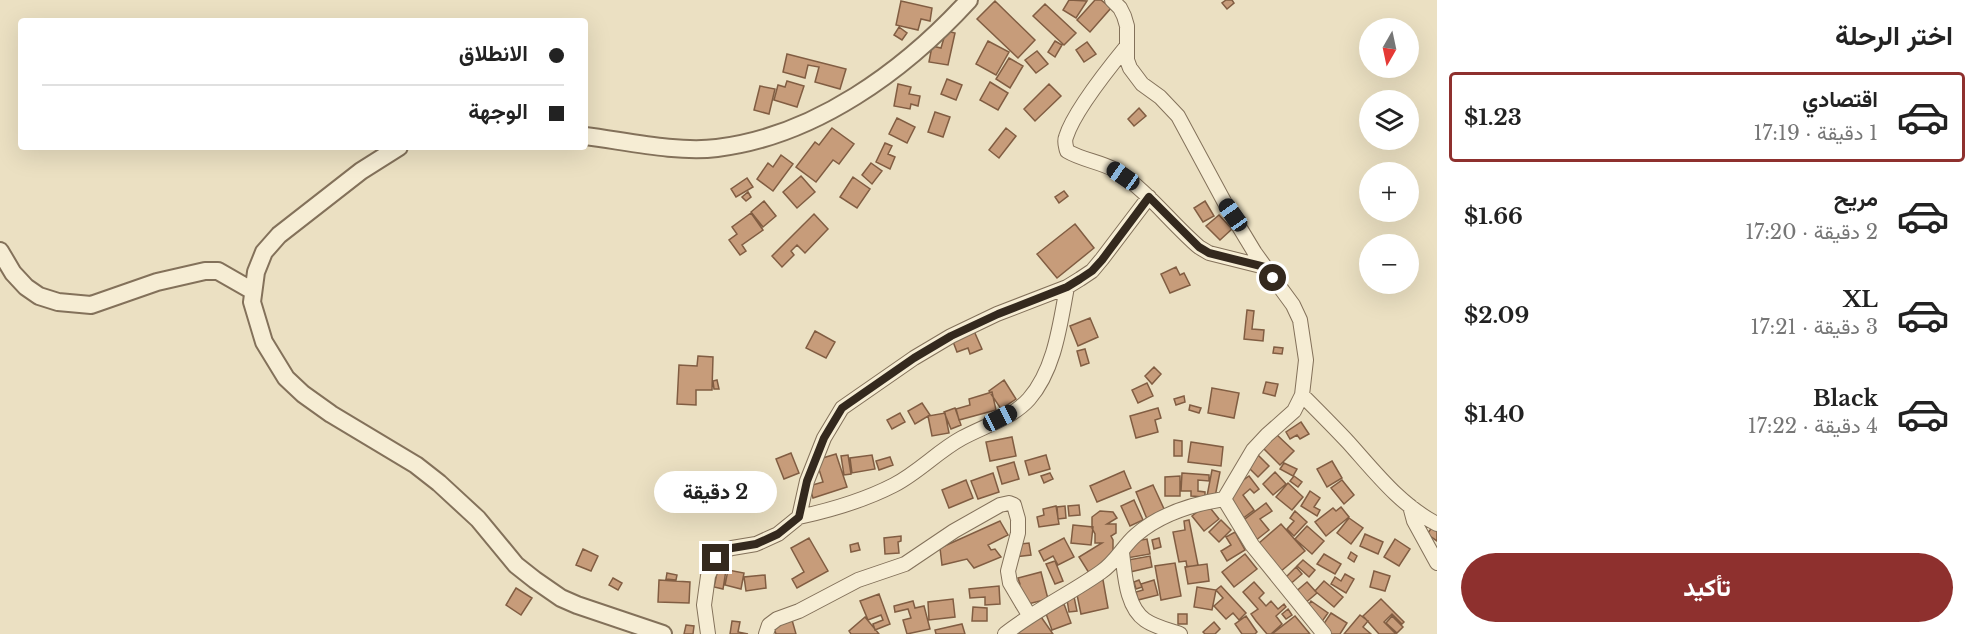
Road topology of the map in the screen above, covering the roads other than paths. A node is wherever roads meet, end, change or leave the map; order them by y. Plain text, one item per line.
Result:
1 (969, 0) edge
2 (1112, 0) edge
3 (1126, 47) junction
4 (588, 136) edge
5 (394, 150) edge
6 (1149, 197) junction
7 (0, 251) edge
8 (1265, 267) junction
9 (1067, 287) junction
10 (253, 291) junction
11 (1302, 395) junction
12 (1224, 499) junction
13 (1410, 506) junction
14 (799, 517) junction
15 (1437, 524) edge
16 (1122, 553) junction
17 (1437, 563) edge
18 (1029, 615) junction
19 (663, 634) edge
20 (708, 634) edge
21 (766, 634) edge
22 (1005, 634) edge
23 (1180, 634) edge
24 (1324, 634) edge

1 - 4 street
2 - 3 street
3 - 6 street
3 - 8 street
5 - 10 street
6 - 8 street
6 - 9 street
7 - 10 street
8 - 11 street
9 - 14 street
9 - 14 street
10 - 19 street
11 - 12 street
11 - 13 street
12 - 16 street
12 - 24 street
13 - 15 street
13 - 17 street
14 - 20 street
16 - 18 street
16 - 23 street
18 - 21 street
18 - 22 street

